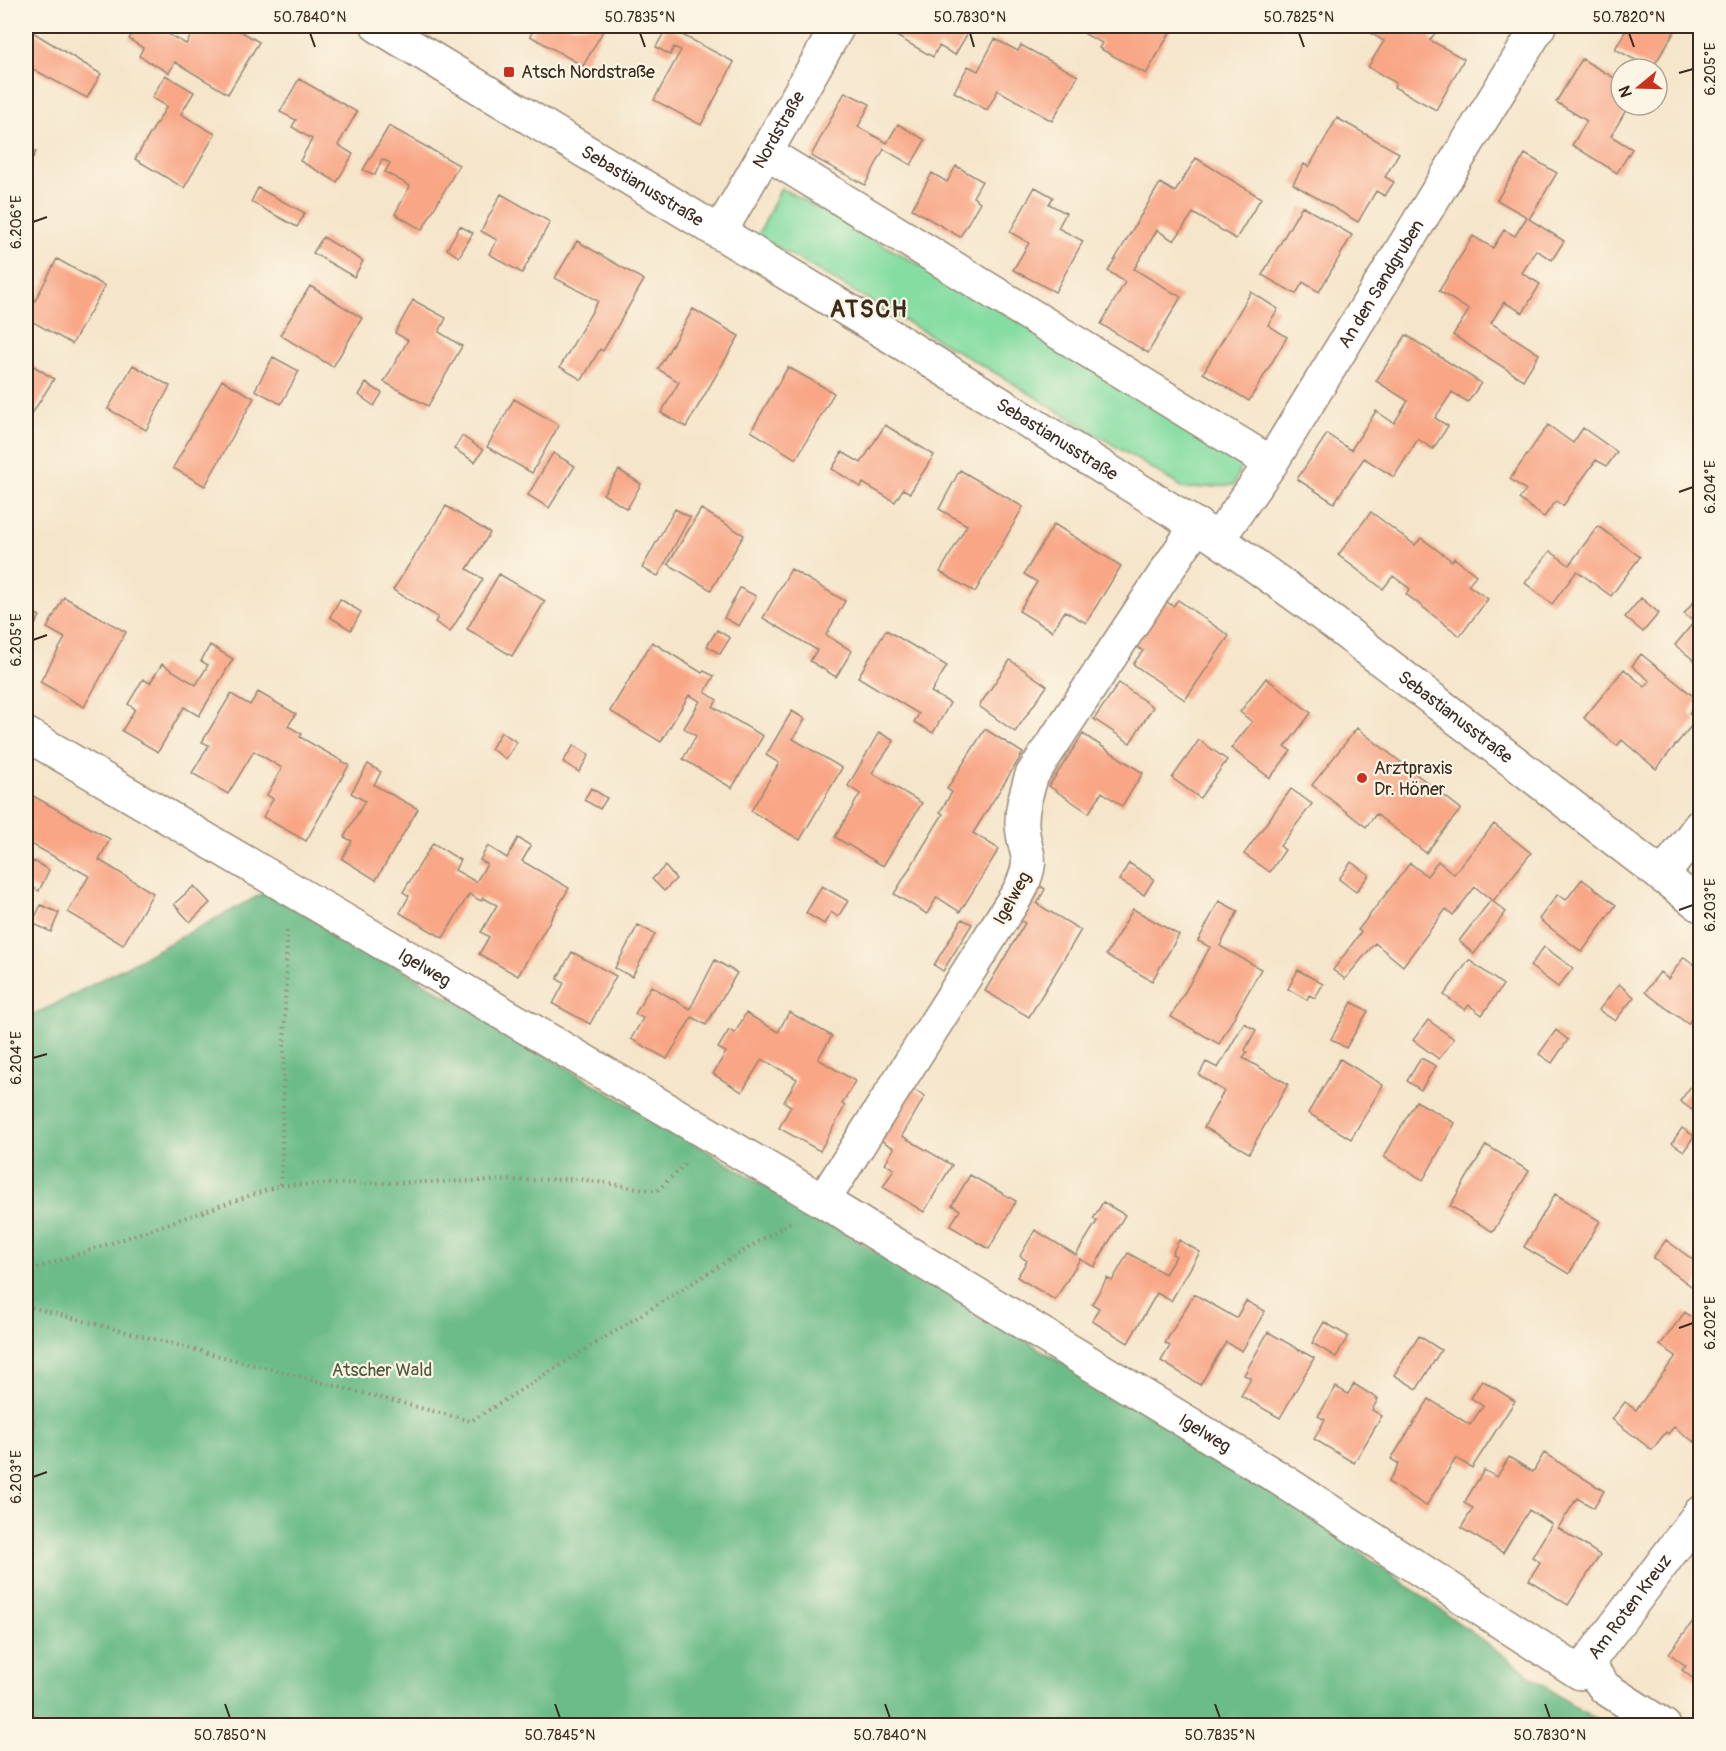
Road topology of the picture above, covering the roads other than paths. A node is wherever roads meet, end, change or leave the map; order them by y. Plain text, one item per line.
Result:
1 (378, 26) edge
2 (838, 26) edge
3 (1539, 26) edge
4 (765, 152) junction
5 (720, 232) junction
6 (1271, 463) junction
7 (1208, 532) junction
8 (26, 734) edge
9 (1701, 826) edge
10 (1662, 876) junction
11 (1701, 905) edge
12 (824, 1201) junction
13 (1701, 1513) edge
14 (1584, 1669) junction
15 (1664, 1725) edge

1 - 5 street, Sebastianusstraße
2 - 4 street, Nordstraße
3 - 6 street, An den Sandgruben
4 - 5 street, Nordstraße
4 - 6 street
5 - 7 street, Sebastianusstraße
6 - 7 street, An den Sandgruben
7 - 10 street, Sebastianusstraße
7 - 12 street, Igelweg
8 - 12 street, Igelweg
9 - 10 street
10 - 11 street, Sebastianusstraße
12 - 14 street, Igelweg
13 - 14 street, Am Roten Kreuz
14 - 15 street, Igelweg

